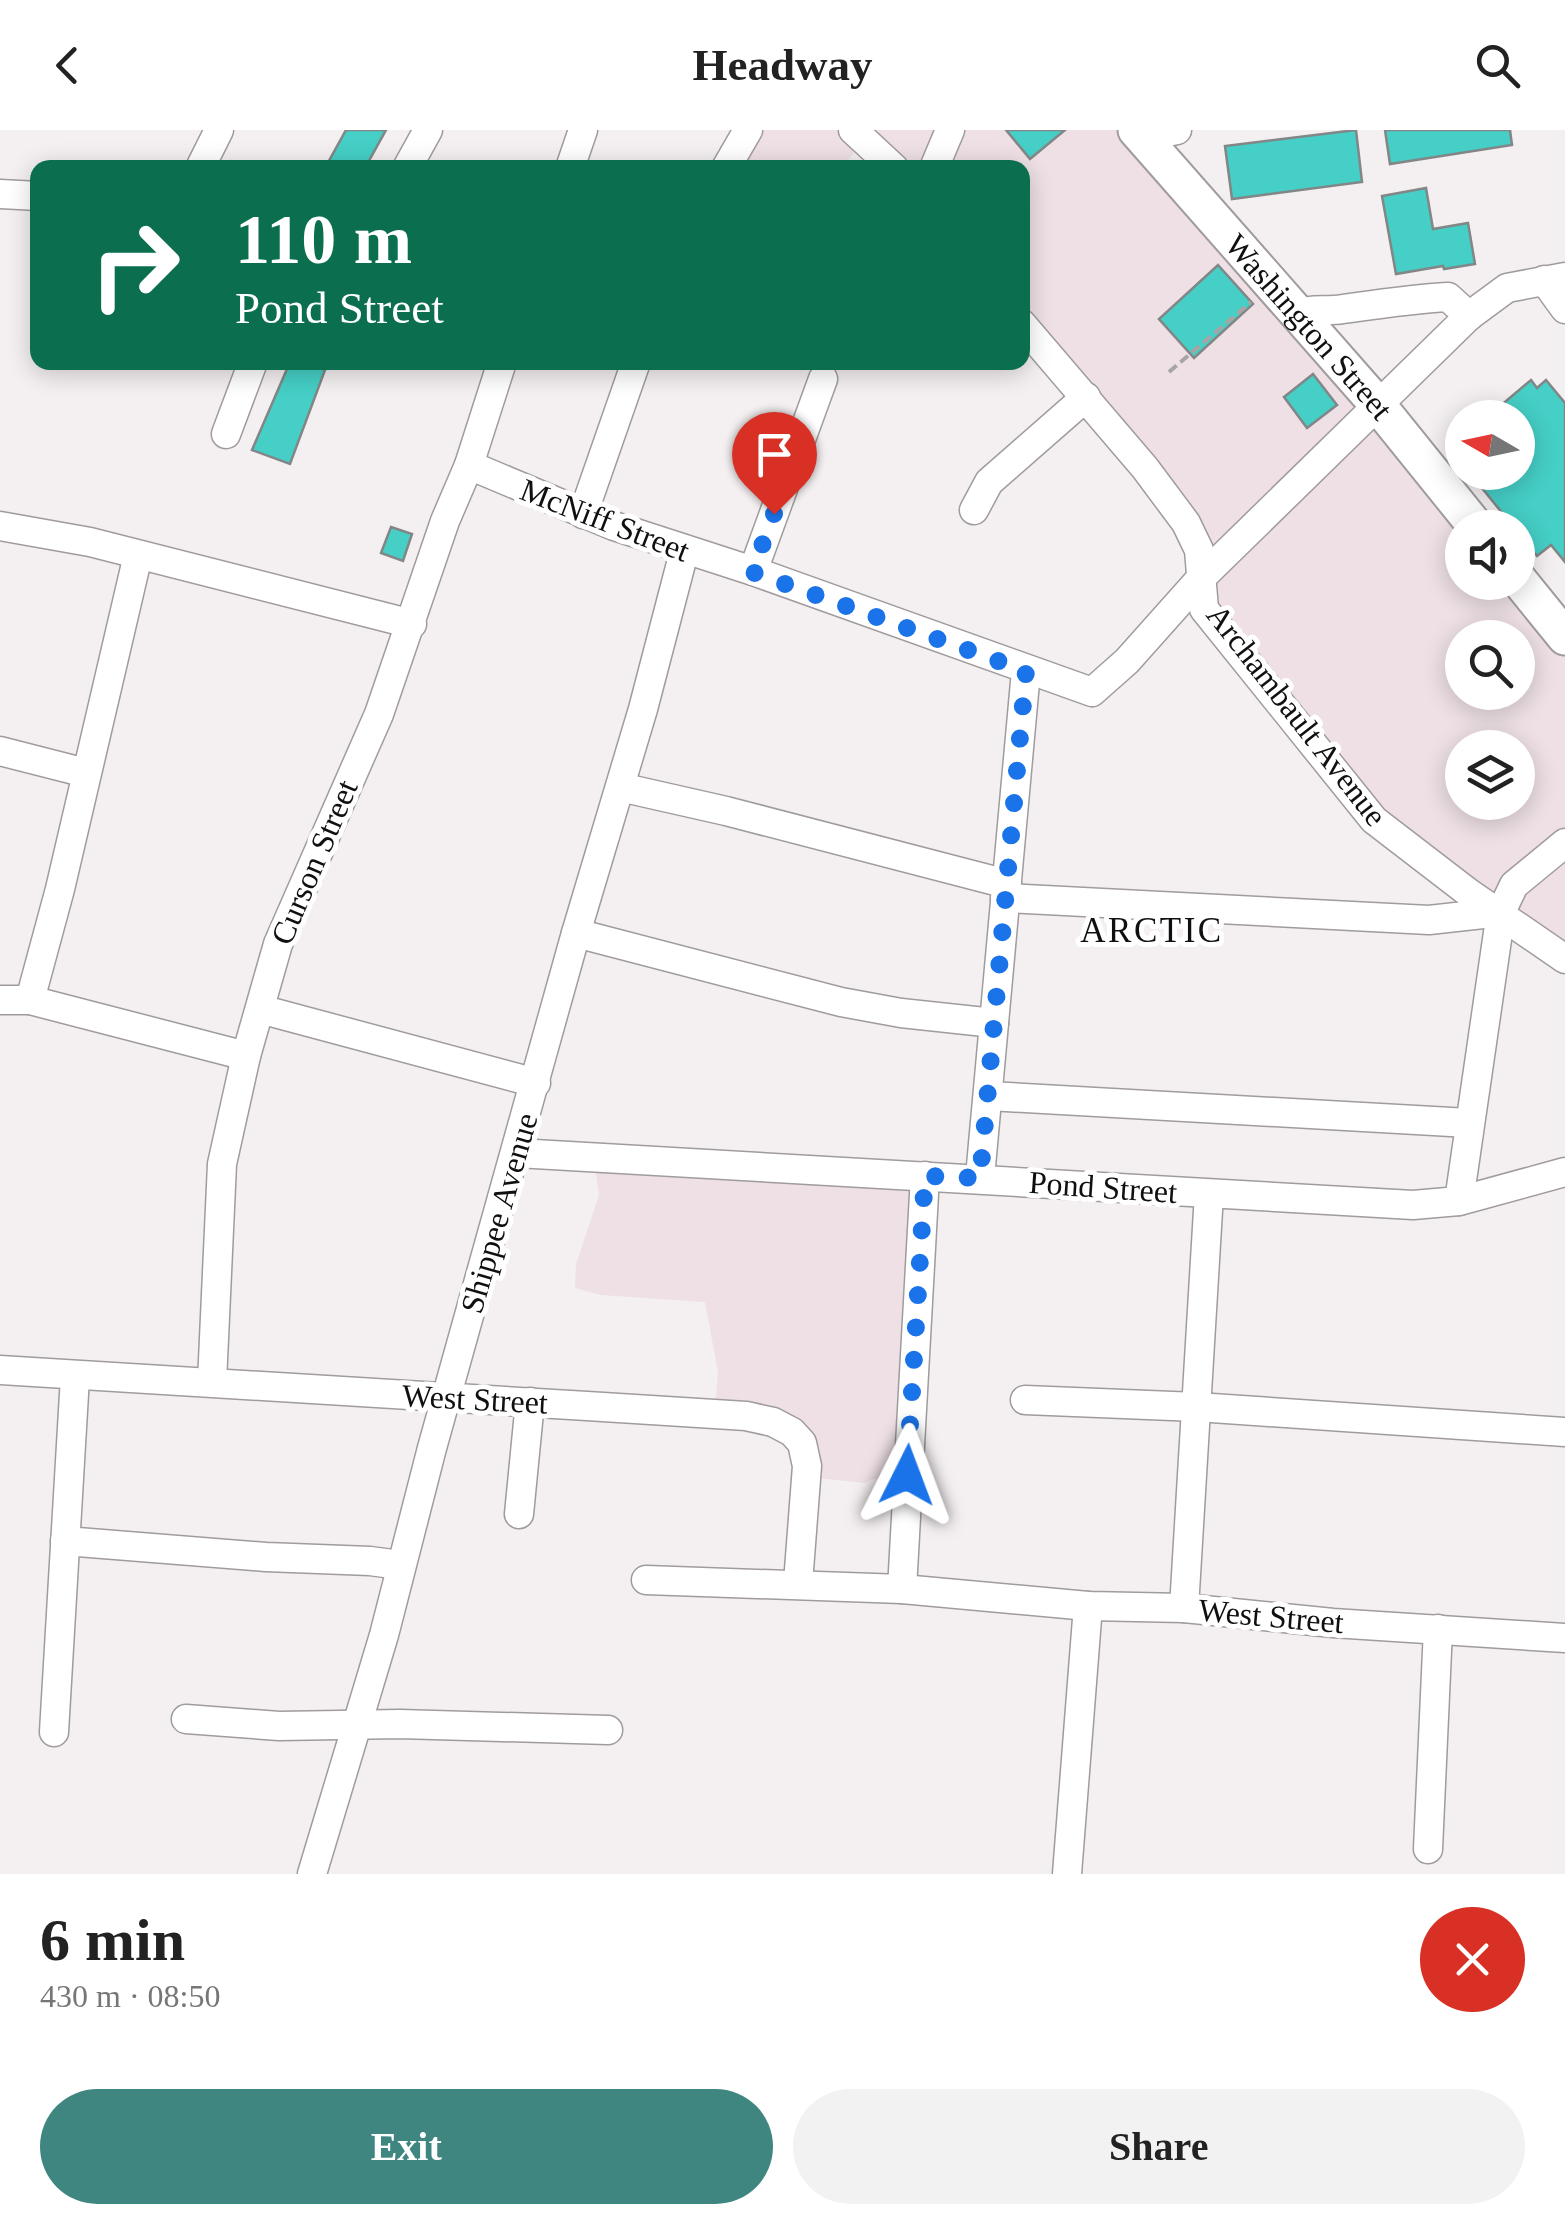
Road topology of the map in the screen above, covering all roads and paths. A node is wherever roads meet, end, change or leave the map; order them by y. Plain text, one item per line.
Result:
1 (219, 130) edge
2 (428, 130) edge
3 (584, 130) edge
4 (748, 130) edge
5 (853, 130) edge
6 (950, 130) edge
7 (1177, 130) edge
8 (1139, 134) edge
9 (204, 160) edge
10 (411, 160) edge
11 (573, 160) edge
12 (731, 160) edge
13 (885, 160) edge
14 (937, 160) edge
15 (0, 194) edge
16 (30, 196) edge
17 (1554, 278) edge
18 (1255, 298) dead end
19 (1565, 309) edge
20 (1295, 314) junction
21 (1469, 316) junction
22 (1030, 333) edge
23 (250, 370) edge
24 (500, 370) edge
25 (633, 370) edge
26 (1169, 372) dead end
27 (822, 379) dead end
28 (1086, 397) junction
29 (1377, 404) junction
30 (226, 434) dead end
31 (470, 465) junction
32 (974, 510) dead end
33 (1462, 510) edge
34 (583, 514) junction
35 (0, 526) edge
36 (684, 552) junction
37 (138, 556) junction
38 (752, 572) junction
39 (1202, 578) junction
40 (1535, 600) edge
41 (412, 624) junction
42 (1565, 636) edge
43 (1026, 671) junction
44 (0, 751) edge
45 (86, 772) junction
46 (620, 787) junction
47 (1565, 843) edge
48 (1006, 891) junction
49 (1500, 912) junction
50 (576, 933) junction
51 (1565, 959) edge
52 (0, 1000) edge
53 (30, 1000) junction
54 (260, 1010) junction
55 (994, 1023) junction
56 (246, 1056) junction
57 (536, 1084) junction
58 (989, 1096) junction
59 (1469, 1123) junction
60 (517, 1153) junction
61 (1565, 1172) edge
62 (925, 1176) junction
63 (980, 1178) junction
64 (1208, 1194) junction
65 (1459, 1201) junction
66 (0, 1370) edge
67 (75, 1377) junction
68 (212, 1382) junction
69 (448, 1398) junction
70 (1025, 1400) dead end
71 (530, 1402) junction
72 (1197, 1406) junction
73 (1565, 1432) edge
74 (519, 1514) dead end
75 (65, 1541) junction
76 (400, 1566) junction
77 (646, 1580) dead end
78 (798, 1583) junction
79 (902, 1589) junction
80 (1088, 1606) junction
81 (1184, 1608) junction
82 (1438, 1629) junction
83 (1565, 1638) edge
84 (186, 1720) dead end
85 (356, 1724) junction
86 (608, 1730) dead end
87 (54, 1732) dead end
88 (1428, 1849) dead end
89 (312, 1874) edge
90 (1067, 1874) edge

1 - 9 street
2 - 10 street
3 - 11 street
4 - 12 street
5 - 13 street
6 - 14 street
7 - 8 street
8 - 20 main road, Washington Street
15 - 16 street
17 - 19 street
17 - 21 street
18 - 26 path
20 - 21 street
20 - 29 main road, Washington Street
21 - 29 street
22 - 28 street, Archambault Avenue
23 - 30 street
24 - 31 street, Curson Street
25 - 34 street
27 - 38 street
28 - 32 street
28 - 39 street, Archambault Avenue
29 - 33 main road, Washington Street
29 - 39 street
31 - 34 street, McNiff Street
31 - 41 street, Curson Street
34 - 36 street, McNiff Street
35 - 37 street
36 - 38 street, McNiff Street
36 - 46 street, Shippee Avenue
37 - 41 street
37 - 45 street
38 - 43 street, McNiff Street
39 - 43 street, McNiff Street
39 - 49 street, Archambault Avenue
40 - 42 main road
41 - 54 street, Curson Street
43 - 48 street
44 - 45 street
45 - 53 street
46 - 48 street
46 - 50 street, Shippee Avenue
47 - 49 street
48 - 49 street
48 - 55 street
49 - 51 street, Archambault Avenue
49 - 59 street
50 - 55 street
50 - 57 street, Shippee Avenue
52 - 53 street
53 - 56 street
54 - 56 street, Curson Street
54 - 57 street
55 - 58 street
56 - 68 street, Curson Street
57 - 60 street, Shippee Avenue
58 - 59 street
58 - 63 street
59 - 65 street
60 - 62 street, Pond Street
60 - 69 street, Shippee Avenue
61 - 65 street, Pond Street
62 - 63 street, Pond Street
62 - 79 street
63 - 64 street, Pond Street
64 - 65 street, Pond Street
64 - 72 street
66 - 67 street, West Street
67 - 68 street, West Street
67 - 75 street
68 - 69 street, West Street
69 - 71 street, West Street
69 - 76 street, Shippee Avenue
70 - 72 street
71 - 74 street
71 - 78 street, West Street
72 - 73 street
72 - 81 street
75 - 76 street
75 - 87 street
76 - 85 street, Shippee Avenue
77 - 78 street, West Street
78 - 79 street, West Street
79 - 80 street, West Street
80 - 81 street, West Street
80 - 90 street
81 - 82 street, West Street
82 - 83 street, West Street
82 - 88 street
84 - 85 street
85 - 86 street
85 - 89 street, Shippee Avenue

